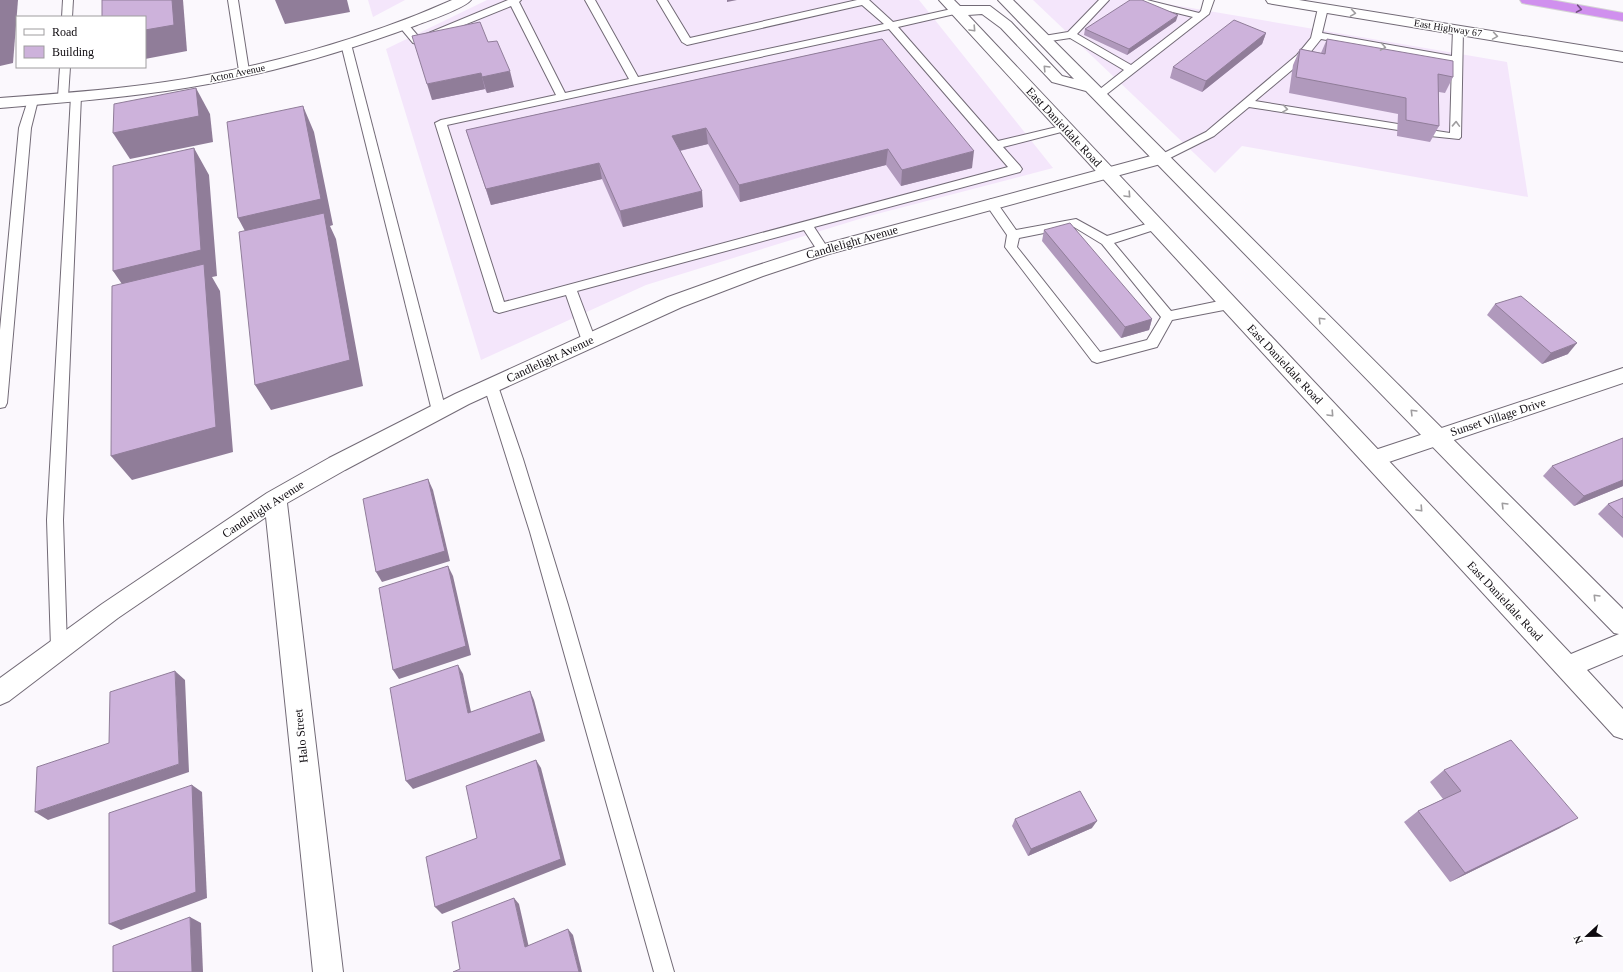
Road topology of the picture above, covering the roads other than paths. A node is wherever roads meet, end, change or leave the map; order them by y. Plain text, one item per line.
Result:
1 (68, 0) edge
2 (233, 0) edge
3 (590, 0) edge
4 (662, 0) edge
5 (1005, 0) edge
6 (1104, 0) edge
7 (1134, 0) edge
8 (1209, 0) edge
9 (1273, 0) edge
10 (1527, 0) edge
11 (460, 1) edge
12 (514, 1) edge
13 (864, 1) edge
14 (951, 5) edge
15 (1323, 8) junction
16 (67, 16) edge
17 (1200, 16) junction
18 (1623, 17) edge
19 (403, 25) junction
20 (891, 25) junction
21 (1458, 30) junction
22 (1071, 35) junction
23 (1317, 35) junction
24 (1044, 39) junction
25 (346, 44) junction
26 (1623, 57) edge
27 (1457, 60) junction
28 (64, 68) edge
29 (1131, 70) junction
30 (244, 71) junction
31 (635, 81) junction
32 (1096, 92) junction
33 (69, 96) junction
34 (562, 97) junction
35 (33, 100) junction
36 (0, 103) edge
37 (1247, 103) junction
38 (1398, 127) dead end
39 (1066, 128) junction
40 (1430, 133) edge
41 (995, 145) junction
42 (1162, 158) junction
43 (1107, 172) junction
44 (991, 203) junction
45 (807, 225) junction
46 (1156, 226) junction
47 (1013, 235) junction
48 (1106, 241) junction
49 (823, 250) junction
50 (570, 289) junction
51 (1229, 304) junction
52 (1168, 316) junction
53 (589, 341) junction
54 (1620, 380) edge
55 (491, 386) junction
56 (0, 403) edge
57 (439, 411) junction
58 (1437, 437) junction
59 (1374, 459) junction
60 (275, 499) junction
61 (1623, 625) edge
62 (1623, 644) edge
63 (59, 648) junction
64 (1567, 667) junction
65 (0, 692) edge
66 (1623, 728) edge
67 (328, 972) edge
68 (664, 972) edge

1 - 16 lane
2 - 30 lane
3 - 31 lane
4 - 13 lane
5 - 24 main road
6 - 22 lane
7 - 17 lane
8 - 17 lane
9 - 15 main road, East Highway 67
10 -> 18 highway
11 - 19 main road, Acton Avenue
12 - 19 lane
12 - 34 lane
13 - 20 lane
14 - 20 lane
32 -> 14 main road
14 -> 39 main road, East Danieldale Road
15 -> 21 main road, East Highway 67
15 - 23 lane
17 - 29 lane
19 - 25 main road, Acton Avenue
20 - 31 lane
20 - 41 lane
21 -> 26 main road, East Highway 67
21 - 27 lane
22 - 24 lane
22 - 29 lane
23 -> 27 lane
23 - 37 lane
24 - 32 main road
25 - 30 main road, Acton Avenue
25 - 57 lane
40 -> 27 lane
28 - 33 lane
29 - 32 lane
30 - 33 main road, Acton Avenue
31 - 34 lane
32 - 42 main road
33 - 35 main road, Acton Avenue
33 - 63 lane
34 - 50 lane
35 - 36 main road, Acton Avenue
35 - 56 lane
37 -> 38 lane
37 - 42 lane
39 - 41 lane
39 - 43 main road, East Danieldale Road
41 - 45 lane
42 - 43 main road, Candlelight Avenue
58 -> 42 main road
43 - 44 main road, Candlelight Avenue
43 -> 46 main road, East Danieldale Road
44 - 47 lane
44 - 49 main road, Candlelight Avenue
45 - 49 lane
45 - 50 lane
46 - 48 lane
46 - 51 main road, East Danieldale Road
47 - 48 lane
47 - 52 lane
48 - 52 lane
49 - 53 main road, Candlelight Avenue
50 - 53 lane
51 - 52 lane
51 -> 59 main road, East Danieldale Road
53 - 55 main road, Candlelight Avenue
54 - 58 main road, Sunset Village Drive
55 - 57 main road, Candlelight Avenue
55 - 68 lane
57 - 60 main road, Candlelight Avenue
58 - 59 main road, Sunset Village Drive
61 -> 58 main road
59 -> 64 main road, East Danieldale Road
60 - 63 main road, Candlelight Avenue
60 - 67 main road, Halo Street
62 - 64 main road
63 - 65 main road, Candlelight Avenue
64 - 66 main road, East Danieldale Road

